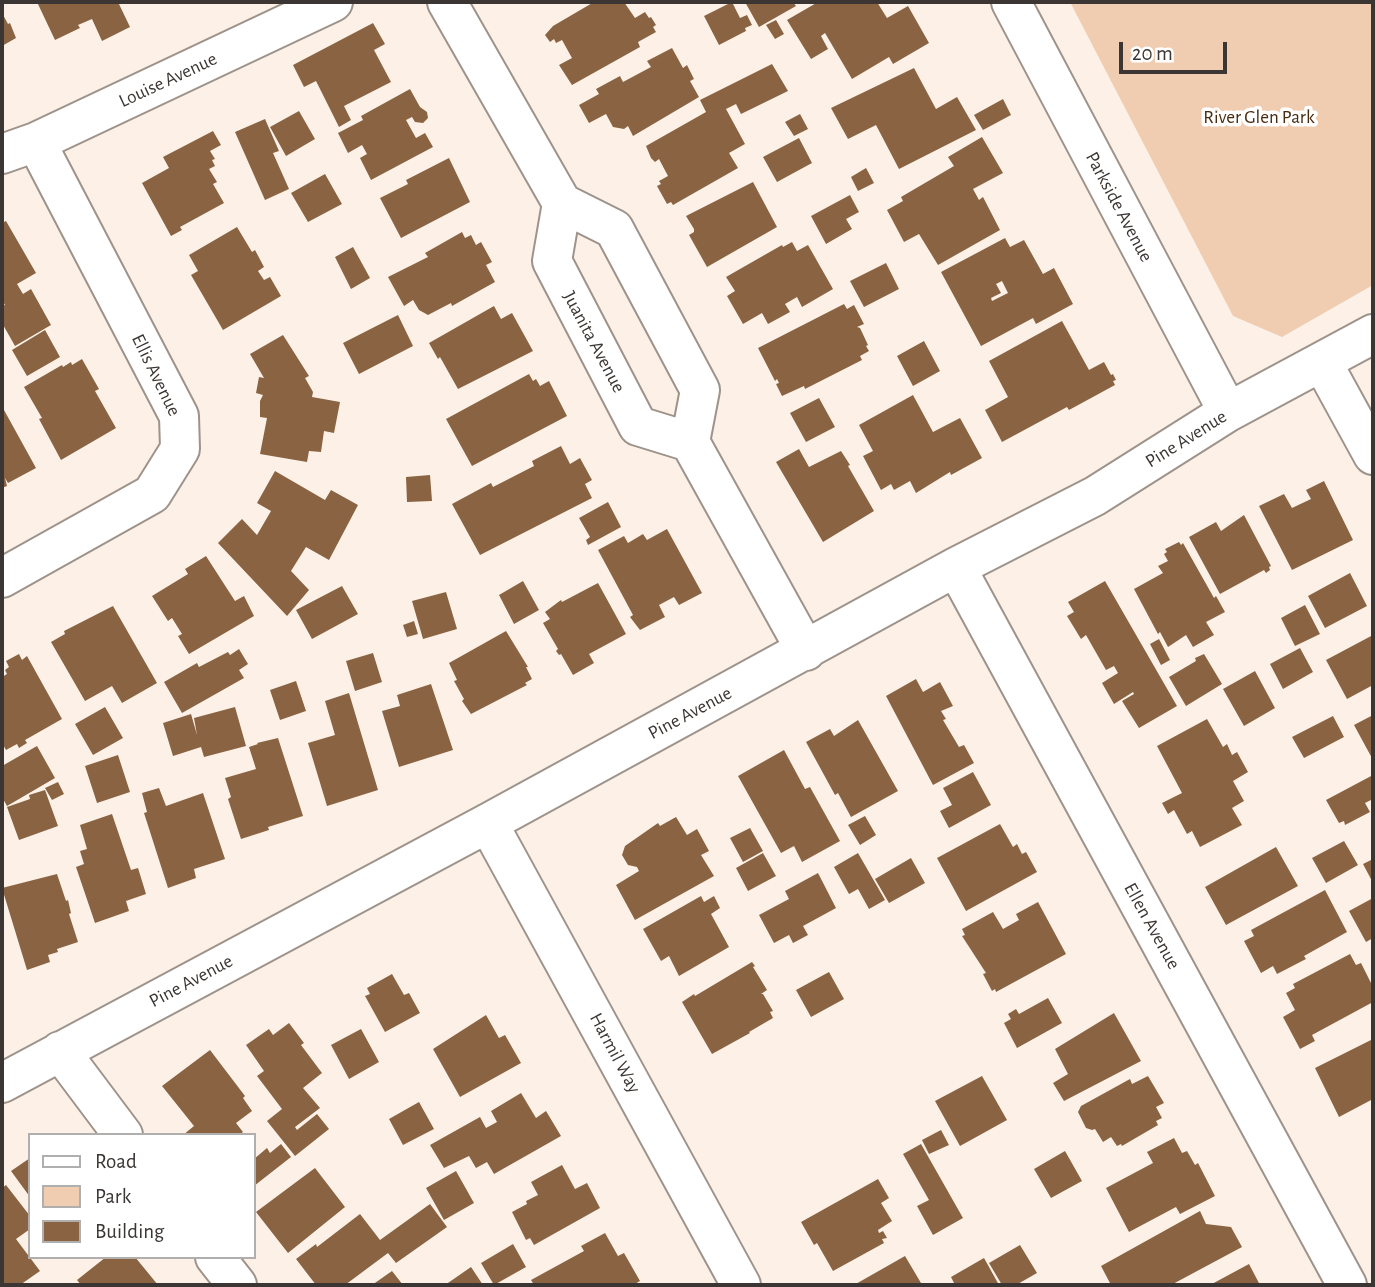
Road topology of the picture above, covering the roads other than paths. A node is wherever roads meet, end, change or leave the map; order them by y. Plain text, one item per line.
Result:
1 (333, 2) edge
2 (447, 2) edge
3 (1011, 2) edge
4 (19, 148) edge
5 (562, 203) junction
6 (1373, 334) edge
7 (1322, 362) junction
8 (1228, 412) junction
9 (690, 442) junction
10 (1373, 455) edge
11 (956, 567) junction
12 (2, 578) edge
13 (806, 650) junction
14 (488, 823) junction
15 (60, 1051) junction
16 (2, 1083) edge
17 (122, 1133) edge
18 (217, 1259) edge
19 (237, 1285) edge
20 (741, 1285) edge
21 (1347, 1285) edge

1 - 4 street, Louise Avenue
2 - 5 street
3 - 8 street, Parkside Avenue
4 - 12 street, Ellis Avenue
5 - 9 street
5 - 9 street, Juanita Avenue
6 - 7 street, Pine Avenue
7 - 8 street, Pine Avenue
7 - 10 street
8 - 11 street, Pine Avenue
9 - 13 street
11 - 13 street, Pine Avenue
11 - 21 street, Ellen Avenue
13 - 14 street, Pine Avenue
14 - 15 street, Pine Avenue
14 - 20 street, Harmil Way
15 - 16 street, Pine Avenue
15 - 17 street
18 - 19 street

